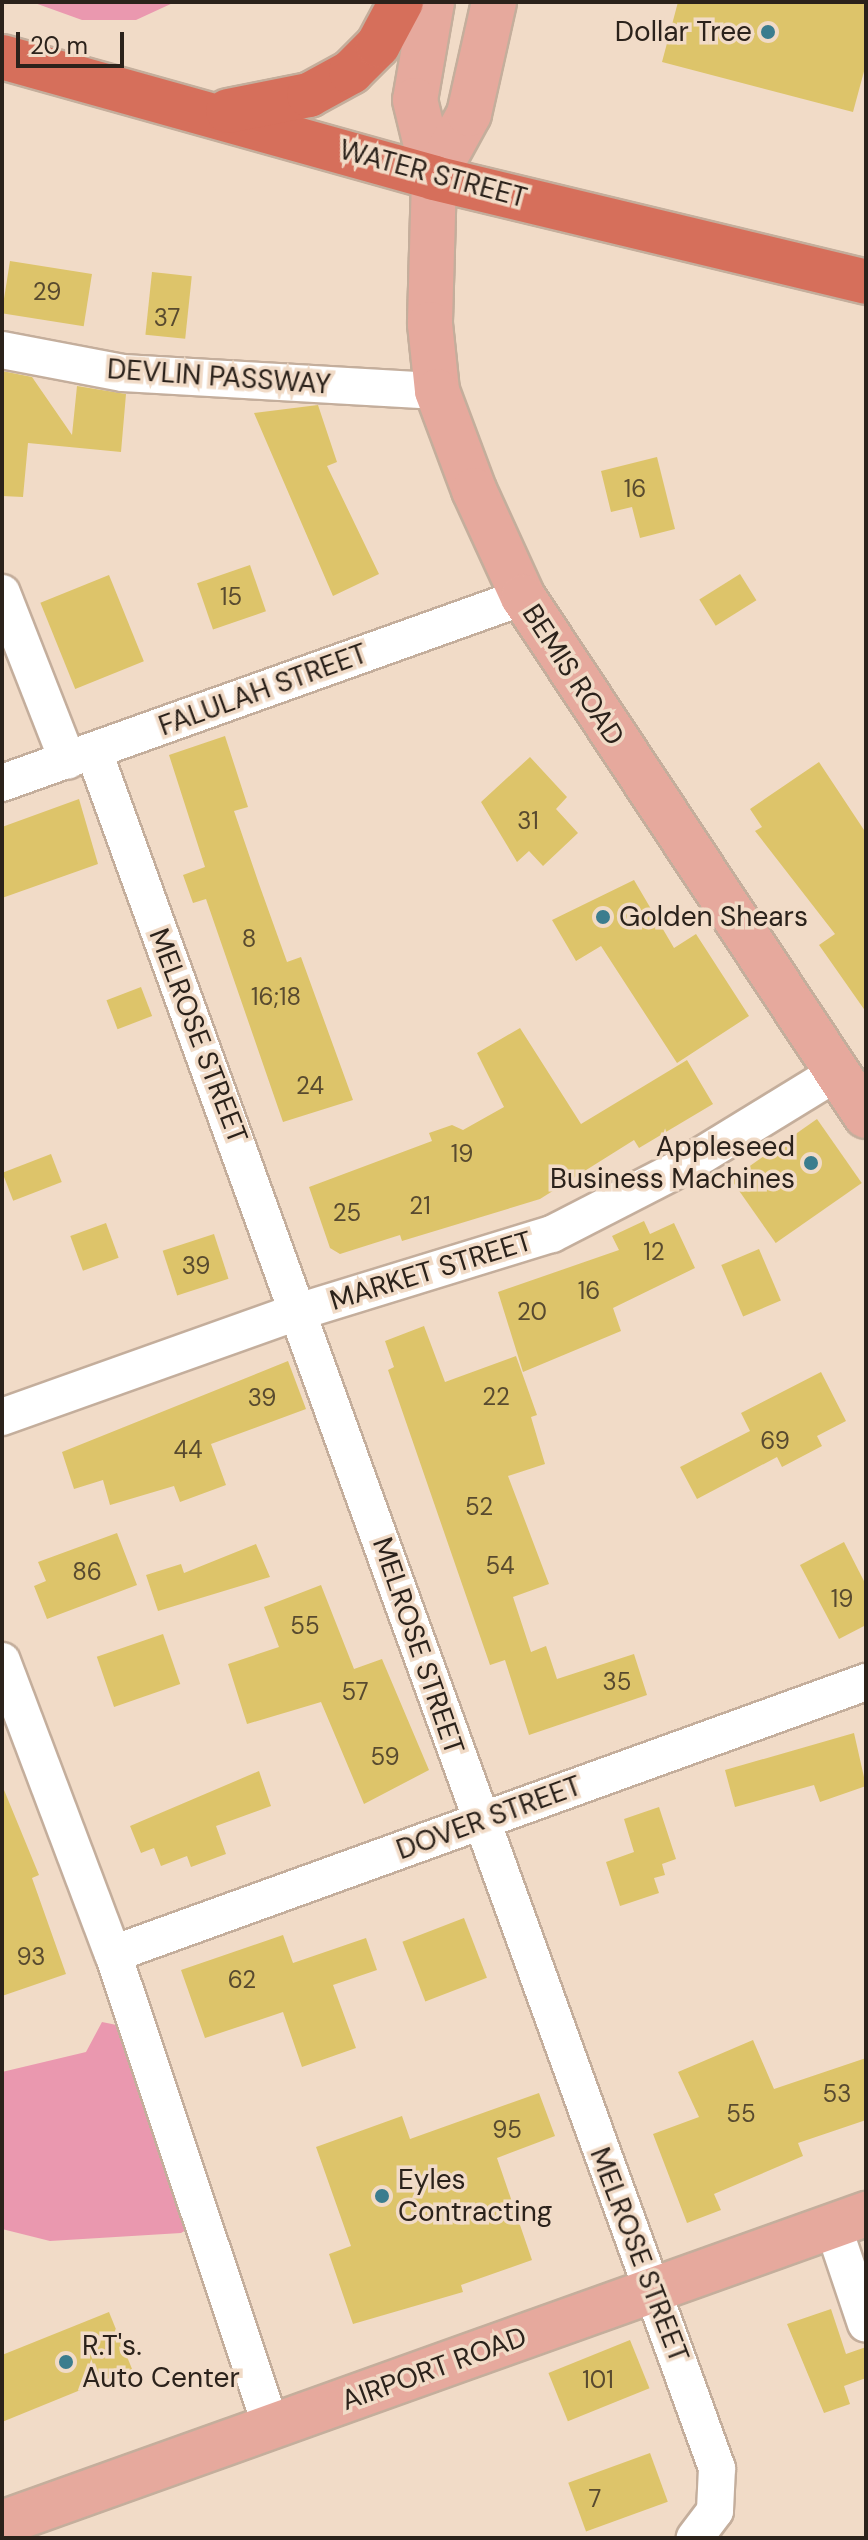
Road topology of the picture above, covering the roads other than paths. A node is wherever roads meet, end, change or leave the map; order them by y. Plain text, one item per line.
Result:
1 (401, 2) edge
2 (432, 2) edge
3 (494, 2) edge
4 (2, 57) edge
5 (216, 112) junction
6 (434, 178) junction
7 (866, 282) edge
8 (2, 350) edge
9 (437, 391) junction
10 (2, 593) edge
11 (523, 597) junction
12 (81, 756) junction
13 (2, 783) edge
14 (836, 1073) junction
15 (866, 1116) edge
16 (302, 1311) junction
17 (2, 1417) edge
18 (2, 1661) edge
19 (866, 1682) edge
20 (478, 1821) junction
21 (113, 1954) junction
22 (849, 2220) edge
23 (655, 2290) junction
24 (866, 2324) edge
25 (271, 2427) junction
26 (2, 2523) edge
27 (695, 2538) edge

1 - 5 highway
2 - 6 main road
3 - 6 main road
4 - 5 highway, WATER STREET
5 - 6 highway, WATER STREET
6 - 7 highway, WATER STREET
6 - 9 main road, BEMIS ROAD
8 - 9 street, DEVLIN PASSWAY
9 - 11 main road, BEMIS ROAD
10 - 12 street
11 - 12 street, FALULAH STREET
11 - 14 main road, BEMIS ROAD
12 - 13 street, FALULAH STREET
12 - 16 street, MELROSE STREET
14 - 15 main road, BEMIS ROAD
14 - 16 street, MARKET STREET
16 - 17 street, MARKET STREET
16 - 20 street, MELROSE STREET
18 - 21 street
19 - 20 street, DOVER STREET
20 - 21 street, DOVER STREET
20 - 23 street, MELROSE STREET
21 - 25 street
22 - 23 main road, AIRPORT ROAD
22 - 24 street
23 - 25 main road, AIRPORT ROAD
23 - 27 street, MELROSE STREET
25 - 26 main road, AIRPORT ROAD

